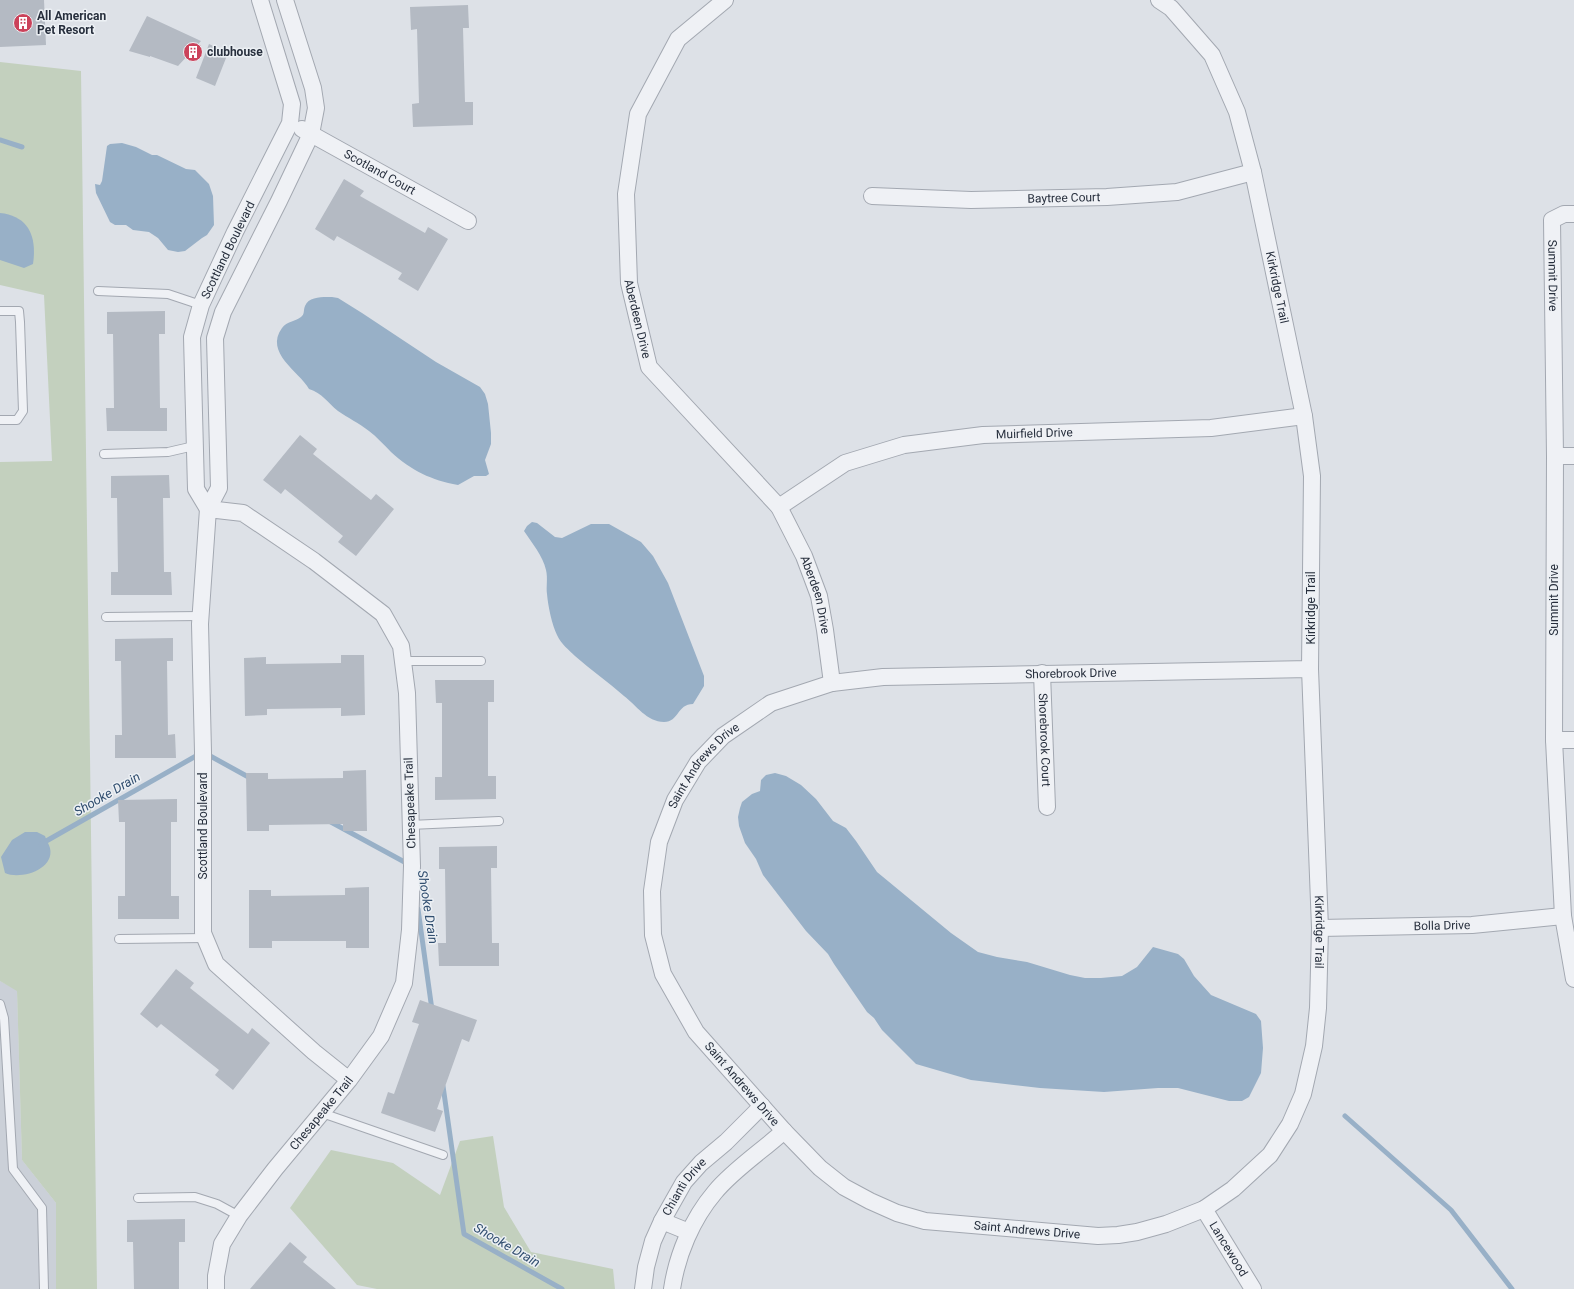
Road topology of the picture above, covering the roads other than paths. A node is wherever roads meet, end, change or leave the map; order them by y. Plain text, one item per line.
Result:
1 (260, 0) edge
2 (285, 0) edge
3 (725, 0) edge
4 (1170, 3) edge
5 (290, 123) junction
6 (311, 134) junction
7 (1253, 172) junction
8 (872, 196) dead end
9 (1574, 214) edge
10 (468, 221) dead end
11 (98, 291) dead end
12 (201, 305) junction
13 (0, 311) edge
14 (223, 312) junction
15 (1304, 416) junction
16 (0, 420) edge
17 (218, 444) junction
18 (194, 446) junction
19 (104, 454) dead end
20 (1555, 456) junction
21 (1574, 456) edge
22 (779, 506) junction
23 (208, 509) junction
24 (200, 616) junction
25 (106, 617) dead end
26 (402, 661) junction
27 (481, 661) dead end
28 (1310, 669) junction
29 (1042, 673) junction
30 (832, 683) junction
31 (1554, 740) junction
32 (1574, 740) edge
33 (1047, 807) dead end
34 (499, 821) dead end
35 (410, 825) junction
36 (1563, 916) junction
37 (1320, 928) junction
38 (206, 938) junction
39 (119, 939) dead end
40 (1574, 979) edge
41 (0, 1004) edge
42 (349, 1080) junction
43 (762, 1106) junction
44 (322, 1112) junction
45 (784, 1132) junction
46 (443, 1155) dead end
47 (138, 1198) dead end
48 (1204, 1209) junction
49 (239, 1216) junction
50 (662, 1221) junction
51 (689, 1232) junction
52 (44, 1289) edge
53 (216, 1289) edge
54 (643, 1289) edge
55 (672, 1289) edge
56 (1253, 1289) edge

1 - 5 street, Scottland Boulevard
2 - 6 street, Scottland Boulevard
3 - 22 street, Aberdeen Drive
4 - 7 street, Kirkridge Trail
5 - 6 street, Scotland Court
5 - 12 street, Scottland Boulevard
6 - 10 street, Scotland Court
6 - 14 street, Scottland Boulevard
7 - 8 street, Baytree Court
7 - 15 street, Kirkridge Trail
9 - 20 street, Summit Drive
11 - 12 lane
12 - 14 street
12 - 18 street, Scottland Boulevard
13 - 16 lane
14 - 17 street, Scottland Boulevard
15 - 22 street, Muirfield Drive
15 - 28 street, Kirkridge Trail
17 - 18 street
17 - 23 street, Scottland Boulevard
18 - 19 lane
18 - 23 street, Scottland Boulevard
20 - 21 street
20 - 31 street, Summit Drive
22 - 30 street, Aberdeen Drive
23 - 24 street, Scottland Boulevard
23 - 26 street, Chesapeake Trail
24 - 25 lane
24 - 38 street, Scottland Boulevard
26 - 27 lane
26 - 35 street, Chesapeake Trail
28 - 29 street, Shorebrook Drive
28 - 37 street, Kirkridge Trail
29 - 30 street, Shorebrook Drive
29 - 33 street, Shorebrook Court
30 - 43 street, Saint Andrews Drive
31 - 32 street
31 - 36 street, Summit Drive
34 - 35 lane
35 - 42 street, Chesapeake Trail
36 - 37 street, Bolla Drive
36 - 40 street, Summit Drive
37 - 48 street, Kirkridge Trail
38 - 39 lane
38 - 42 street, Scottland Boulevard
41 - 52 lane
42 - 44 street, Chesapeake Trail
43 - 45 street, Saint Andrews Drive
43 - 50 street, Chianti Drive
44 - 46 lane
44 - 49 street, Chesapeake Trail
45 - 48 street, Saint Andrews Drive
45 - 51 street
47 - 49 lane
48 - 56 street, Lancewood
49 - 53 street, Chesapeake Trail
50 - 51 street
50 - 54 street, Chianti Drive
51 - 55 street

